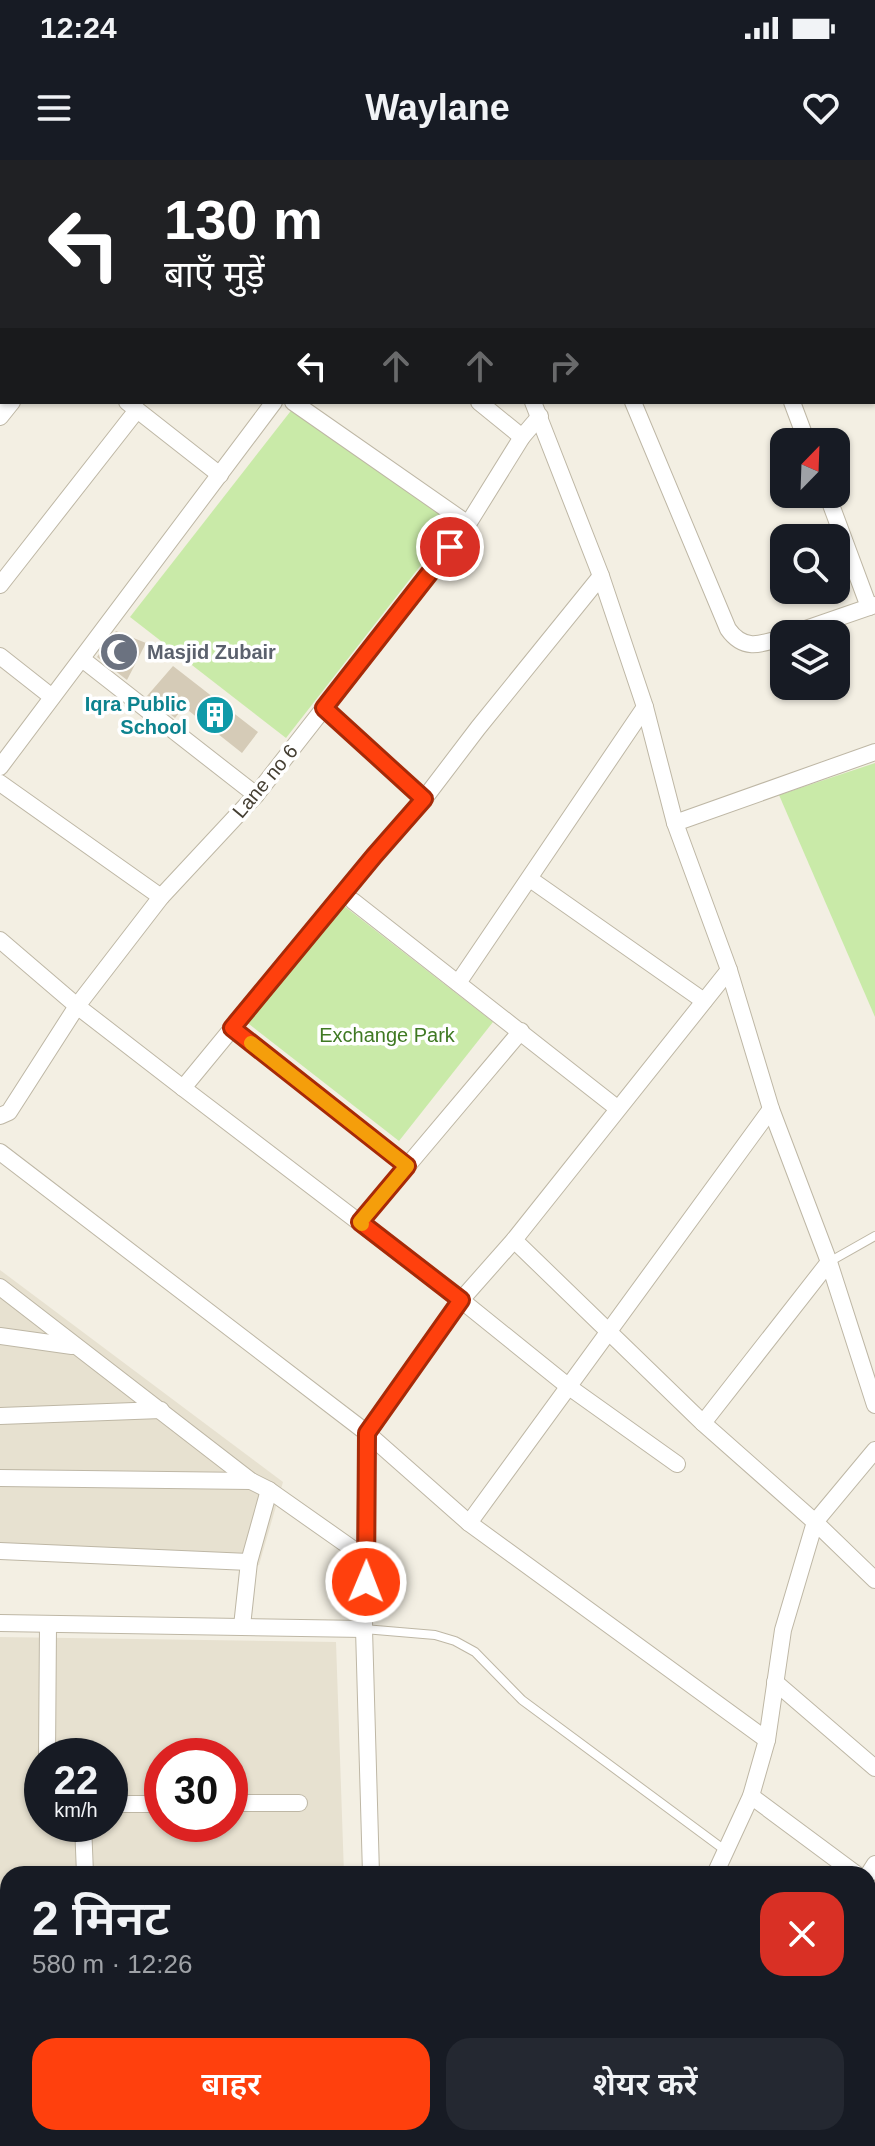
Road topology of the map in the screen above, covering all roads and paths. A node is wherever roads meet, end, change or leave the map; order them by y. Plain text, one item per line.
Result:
1 (273, 404) edge
2 (296, 404) edge
3 (481, 404) edge
4 (634, 404) edge
5 (793, 404) edge
6 (132, 406) edge
7 (537, 409) edge
8 (802, 428) edge
9 (522, 437) junction
10 (220, 475) junction
11 (833, 508) edge
12 (468, 524) junction
13 (601, 576) junction
14 (0, 585) edge
15 (872, 606) edge
16 (832, 620) edge
17 (770, 642) edge
18 (0, 656) edge
19 (82, 659) junction
20 (52, 697) junction
21 (645, 707) junction
22 (324, 708) junction
23 (875, 752) edge
24 (0, 767) edge
25 (0, 783) edge
26 (256, 795) junction
27 (424, 799) junction
28 (675, 823) junction
29 (530, 879) junction
30 (161, 897) junction
31 (353, 901) dead end
32 (0, 940) edge
33 (729, 970) junction
34 (458, 983) junction
35 (704, 1001) junction
36 (77, 1006) junction
37 (232, 1028) junction
38 (521, 1031) junction
39 (183, 1088) junction
40 (617, 1108) junction
41 (771, 1109) junction
42 (3, 1111) edge
43 (0, 1152) edge
44 (407, 1166) junction
45 (360, 1222) junction
46 (875, 1236) edge
47 (514, 1240) junction
48 (829, 1262) junction
49 (0, 1287) edge
50 (461, 1300) junction
51 (608, 1329) junction
52 (0, 1336) edge
53 (73, 1346) junction
54 (569, 1387) junction
55 (875, 1405) edge
56 (161, 1410) junction
57 (0, 1416) edge
58 (703, 1423) junction
59 (367, 1433) junction
60 (875, 1450) edge
61 (677, 1464) dead end
62 (0, 1478) edge
63 (251, 1481) junction
64 (269, 1490) junction
65 (815, 1522) junction
66 (469, 1523) junction
67 (0, 1551) edge
68 (367, 1559) junction
69 (249, 1562) junction
70 (875, 1580) edge
71 (0, 1623) edge
72 (48, 1625) junction
73 (242, 1626) junction
74 (364, 1629) junction
75 (775, 1682) junction
76 (47, 1738) edge
77 (767, 1740) junction
78 (875, 1768) edge
79 (751, 1796) junction
80 (248, 1803) edge
81 (299, 1803) dead end
82 (84, 1842) edge
83 (726, 1851) junction
84 (85, 1866) edge
85 (371, 1866) edge
86 (719, 1866) edge
87 (845, 1866) edge

1 - 10 street
2 - 12 street
3 - 9 street
4 - 17 street
5 - 8 street
6 - 10 street
6 - 14 street
7 - 9 street, Lane no 6
7 - 13 street
9 - 12 street, Lane no 6
10 - 19 street
11 - 15 street
12 - 22 street, Lane no 6
13 - 21 street
13 - 27 street
15 - 16 street
18 - 20 street
19 - 20 street
19 - 26 street
20 - 24 street
21 - 28 street
21 - 29 street
22 - 26 street, Lane no 6
22 - 27 street
23 - 28 street
25 - 30 street
26 - 30 street, Lane no 6
27 - 37 street
28 - 33 street
29 - 34 street
29 - 35 street
30 - 36 street, Lane no 6
31 - 34 street
32 - 36 street
33 - 35 street
33 - 41 street
34 - 38 street
35 - 40 street
36 - 39 street
36 - 42 street, Lane no 6
37 - 39 street
37 - 44 street
38 - 40 street
38 - 44 street
39 - 45 street
40 - 47 street
41 - 48 street
41 - 51 street
43 - 59 street
44 - 45 street
45 - 50 street
46 - 48 lane
47 - 50 street
47 - 51 street
48 - 55 street
48 - 58 street
49 - 53 street
50 - 54 street
50 - 59 street
51 - 54 street
51 - 58 street
52 - 53 street
53 - 56 street
54 - 61 street
54 - 66 street
56 - 57 street
56 - 63 street
58 - 65 street
59 - 66 street
59 - 68 street
60 - 65 street
62 - 63 street
63 - 64 street
64 - 68 street
64 - 69 street
65 - 70 street
65 - 75 street
66 - 77 street
67 - 69 street
68 - 74 street
69 - 73 street
71 - 72 street
72 - 73 street
72 - 76 street
73 - 74 street
74 - 83 lane
74 - 85 street
75 - 77 street
75 - 78 street
77 - 79 street
79 - 83 street
79 - 87 street
80 - 81 street
82 - 84 street
83 - 86 street

